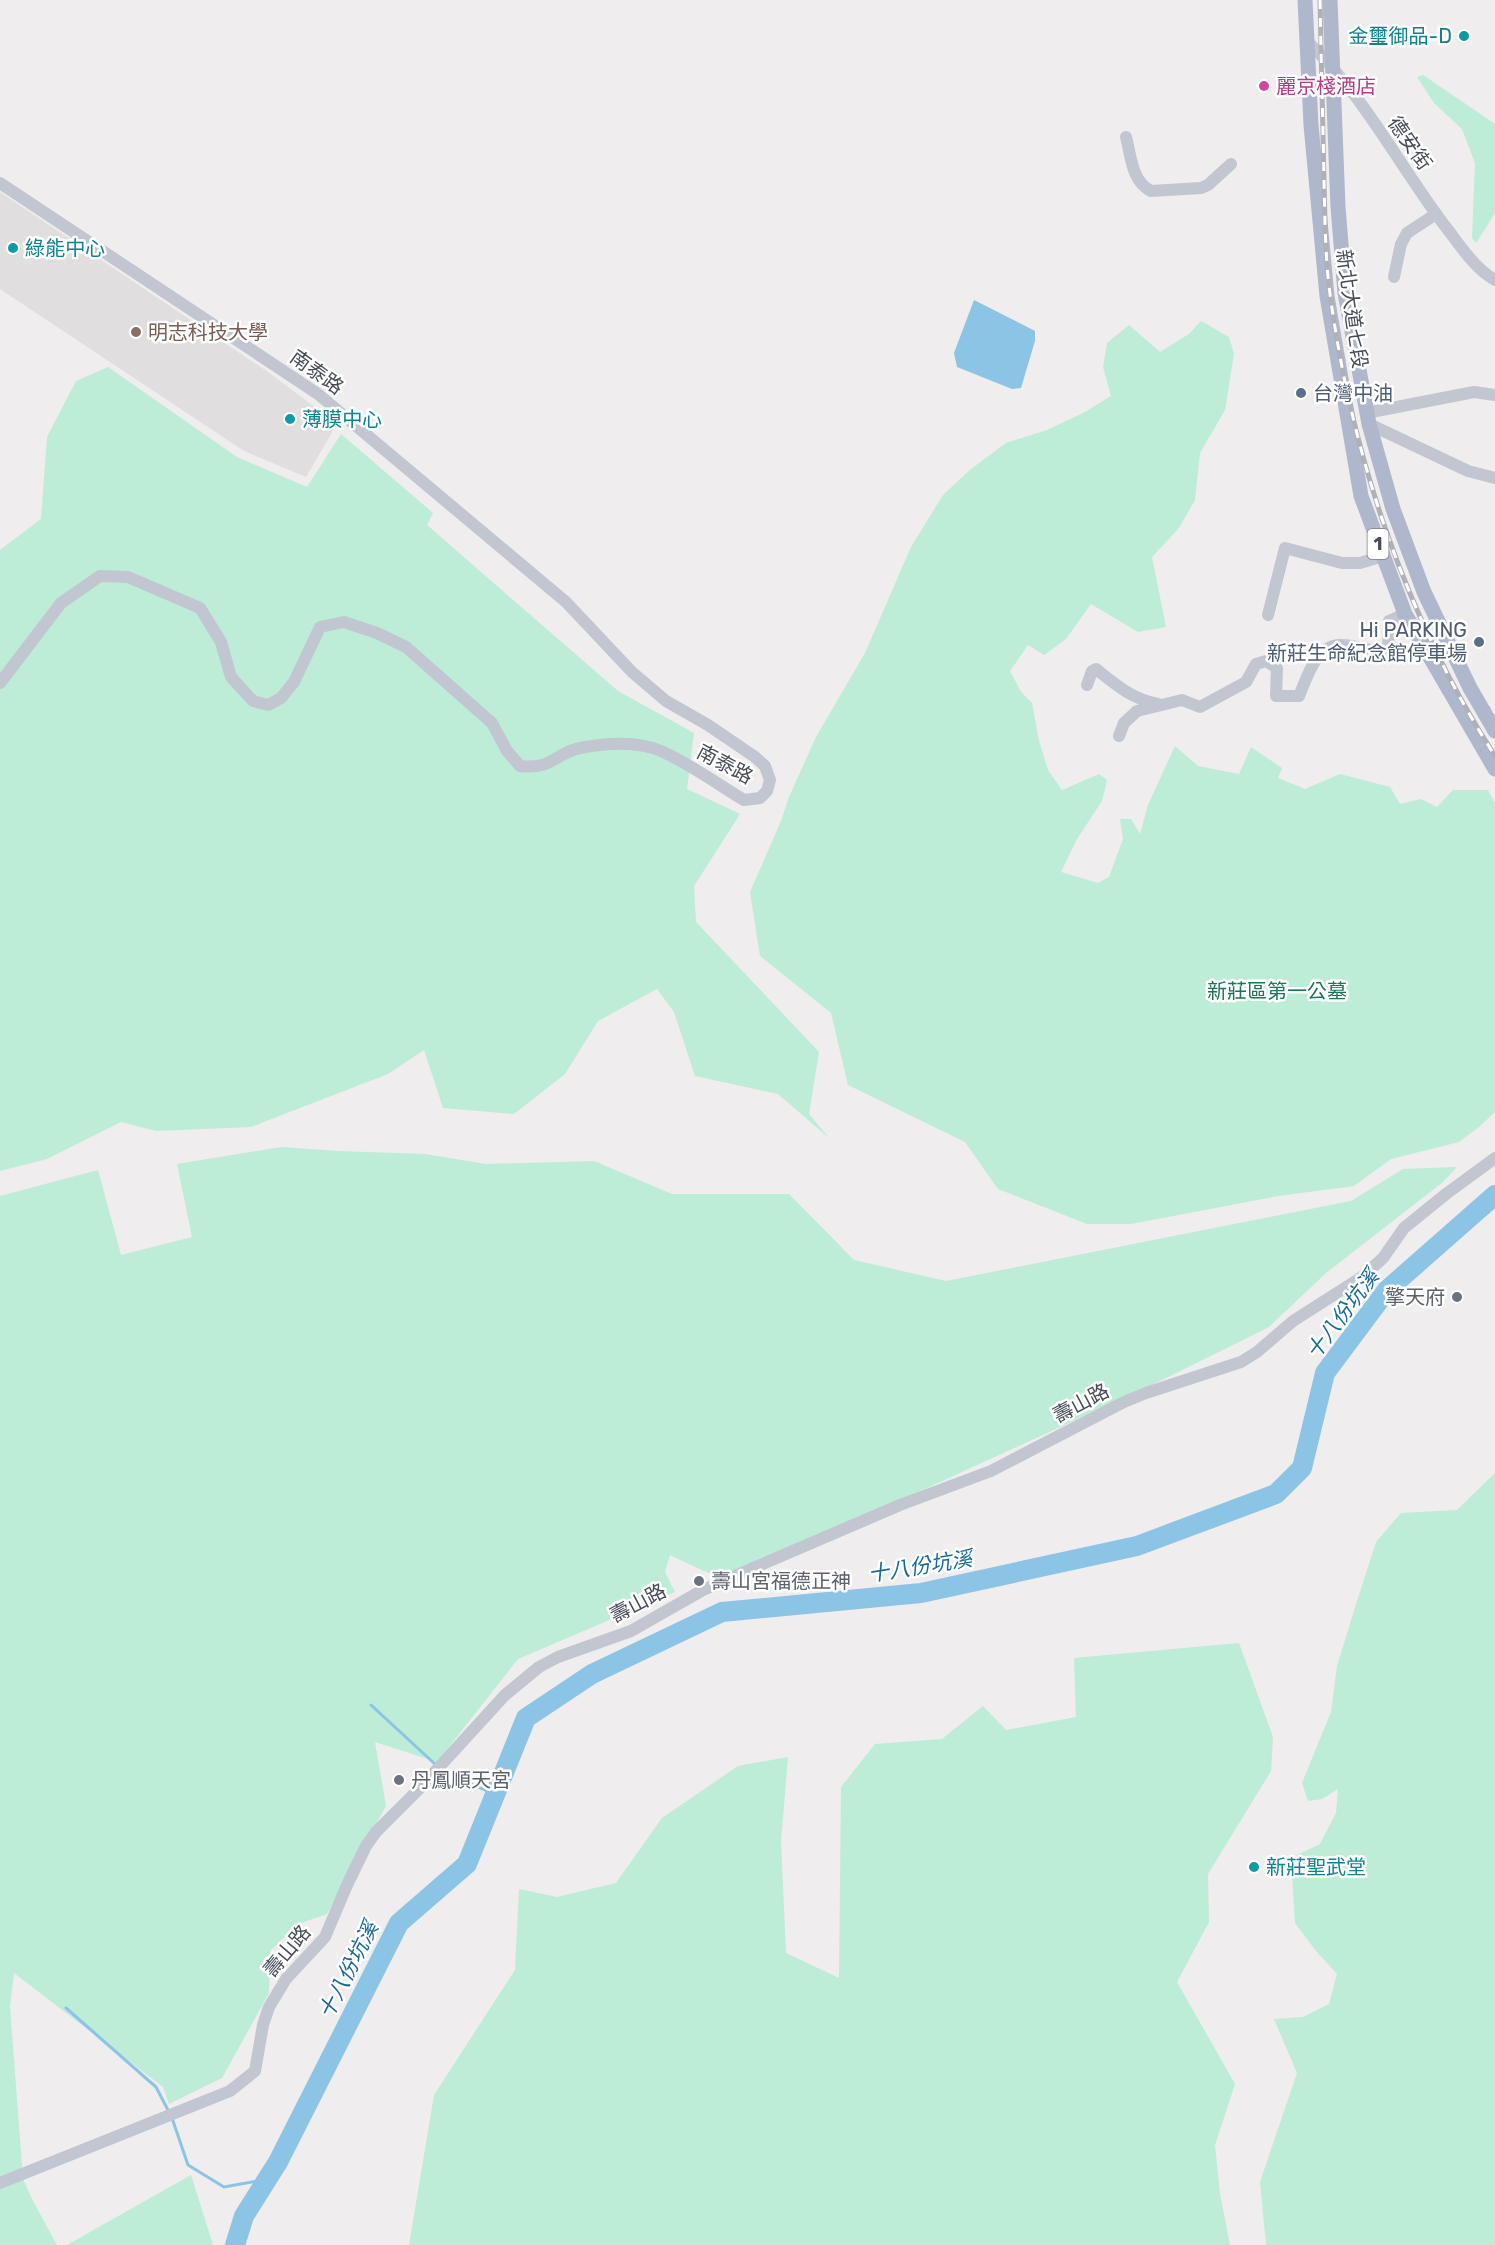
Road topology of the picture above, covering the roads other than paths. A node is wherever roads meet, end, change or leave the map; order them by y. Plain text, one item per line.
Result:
1 (1305, 0) edge
2 (1330, 0) edge
3 (1307, 41) junction
4 (1333, 66) junction
5 (1126, 137) dead end
6 (1231, 164) dead end
7 (0, 183) edge
8 (1436, 214) junction
9 (1394, 277) dead end
10 (1495, 280) edge
11 (1495, 395) edge
12 (1368, 418) junction
13 (1495, 478) edge
14 (1383, 556) junction
15 (1405, 614) junction
16 (1268, 615) dead end
17 (0, 683) edge
18 (1088, 685) dead end
19 (1162, 704) junction
20 (1495, 731) edge
21 (1119, 736) dead end
22 (1495, 769) edge
23 (1495, 1158) edge
24 (0, 2183) edge

1 - 3 main road, 新北大道七段 / 1
2 - 4 main road, 新北大道七段 / 1
3 - 4 street, 德安街
3 - 14 main road, 新北大道七段 / 1
4 - 8 street, 德安街
4 - 12 main road, 新北大道七段 / 1
5 - 6 street
7 - 17 street, 南泰路
8 - 9 street
8 - 10 street, 德安街
11 - 12 street
12 - 13 street
12 - 20 main road, 新北大道七段 / 1
14 - 15 main road, 新北大道七段 / 1
14 - 16 street
15 - 19 street
15 - 22 main road, 新北大道七段 / 1
18 - 19 street
19 - 21 street
23 - 24 street, 壽山路

